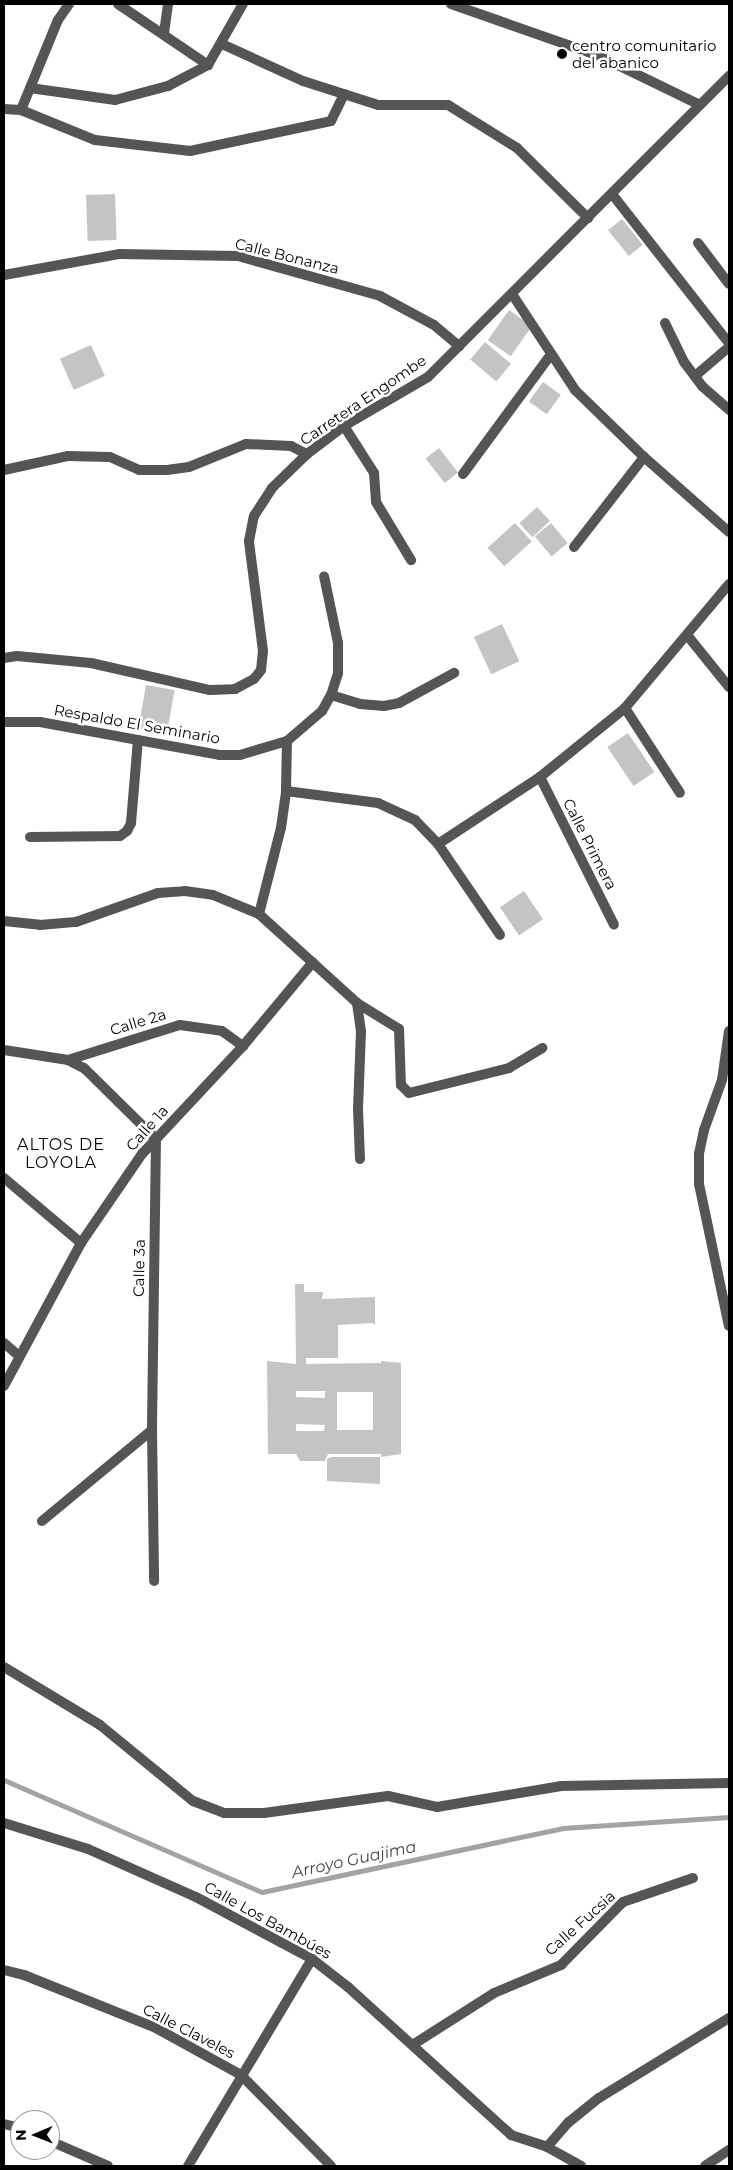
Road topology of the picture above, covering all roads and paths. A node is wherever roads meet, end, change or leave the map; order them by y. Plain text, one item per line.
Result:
1 (69, 4) edge
2 (118, 4) edge
3 (168, 4) edge
4 (243, 4) edge
5 (452, 4) edge
6 (164, 33) junction
7 (222, 44) junction
8 (208, 65) junction
9 (729, 76) edge
10 (30, 88) junction
11 (344, 94) junction
12 (700, 105) junction
13 (4, 109) edge
14 (21, 110) junction
15 (612, 194) junction
16 (588, 218) junction
17 (698, 243) dead end
18 (4, 276) edge
19 (729, 284) edge
20 (512, 294) junction
21 (665, 323) dead end
22 (729, 345) edge
23 (459, 346) junction
24 (551, 354) junction
25 (695, 376) junction
26 (729, 410) edge
27 (344, 426) junction
28 (307, 454) junction
29 (644, 457) junction
30 (4, 470) edge
31 (463, 474) dead end
32 (729, 532) edge
33 (574, 547) dead end
34 (411, 560) dead end
35 (324, 576) dead end
36 (729, 584) edge
37 (688, 635) junction
38 (4, 658) edge
39 (454, 673) dead end
40 (729, 687) edge
41 (331, 695) junction
42 (625, 708) junction
43 (4, 722) edge
44 (138, 740) junction
45 (287, 741) junction
46 (540, 778) junction
47 (286, 790) junction
48 (680, 793) dead end
49 (30, 837) dead end
50 (438, 844) junction
51 (259, 914) junction
52 (4, 921) edge
53 (614, 925) dead end
54 (500, 935) dead end
55 (313, 962) junction
56 (357, 1003) junction
57 (729, 1031) edge
58 (243, 1046) junction
59 (542, 1048) dead end
60 (4, 1050) edge
61 (68, 1060) junction
62 (726, 1080) edge
63 (156, 1139) junction
64 (360, 1159) dead end
65 (4, 1178) edge
66 (81, 1243) junction
67 (729, 1326) edge
68 (4, 1343) edge
69 (18, 1355) junction
70 (4, 1386) edge
71 (152, 1430) junction
72 (42, 1521) dead end
73 (154, 1581) dead end
74 (4, 1666) edge
75 (729, 1783) edge
76 (4, 1823) edge
77 (692, 1878) dead end
78 (312, 1959) junction
79 (4, 1970) edge
80 (729, 2018) edge
81 (414, 2044) junction
82 (241, 2075) junction
83 (60, 2145) edge
84 (547, 2147) junction
85 (729, 2150) edge
86 (108, 2166) edge
87 (188, 2166) edge
88 (330, 2166) edge
89 (581, 2166) edge
90 (705, 2166) edge

1 - 10 street
2 - 6 street
3 - 6 street
4 - 7 street
5 - 12 street
6 - 8 street
7 - 8 street
7 - 11 street
8 - 10 street
9 - 12 street, Carretera Engombe
10 - 14 street
11 - 14 street
11 - 16 street
12 - 15 street, Carretera Engombe
13 - 14 street
15 - 16 street, Carretera Engombe
15 - 22 street
16 - 20 street, Carretera Engombe
17 - 19 street
18 - 23 street, Calle Bonanza
20 - 23 street, Carretera Engombe
20 - 24 street
21 - 25 street
22 - 25 street
23 - 27 street, Carretera Engombe
24 - 29 street
24 - 31 street
25 - 26 street
27 - 28 street, Carretera Engombe
27 - 34 street
28 - 30 street
28 - 38 street, Carretera Engombe
29 - 32 street
29 - 33 street
35 - 41 street, Respaldo El Seminario
36 - 37 street
37 - 40 street
37 - 42 street
39 - 41 street
41 - 45 street, Respaldo El Seminario
42 - 46 street
42 - 48 street
43 - 44 street, Respaldo El Seminario
44 - 45 street, Respaldo El Seminario
44 - 49 street
45 - 47 street
46 - 50 street
46 - 53 street, Calle Primera
47 - 50 street
47 - 51 street
50 - 54 street
51 - 52 street
51 - 55 street
55 - 56 street
55 - 58 street, Calle 1a
56 - 59 street
56 - 64 street
57 - 62 street
58 - 61 street, Calle 2a
58 - 63 street, Calle 1a
60 - 61 street
61 - 63 street
62 - 67 street
63 - 66 street, Calle 1a
63 - 71 street, Calle 3a
65 - 66 street
66 - 69 street, Calle 1a
68 - 69 street
69 - 70 street, Calle 1a
71 - 72 street
71 - 73 street, Calle 3a
74 - 75 street
76 - 78 street, Calle Los Bambúes
77 - 81 street, Calle Fucsia
78 - 81 street, Calle Los Bambúes
78 - 82 street
79 - 82 street, Calle Claveles
80 - 84 street
81 - 84 street, Calle Los Bambúes
82 - 87 street
82 - 88 street, Calle Claveles
83 - 86 street
84 - 89 street, Calle Los Bambúes
85 - 90 street

